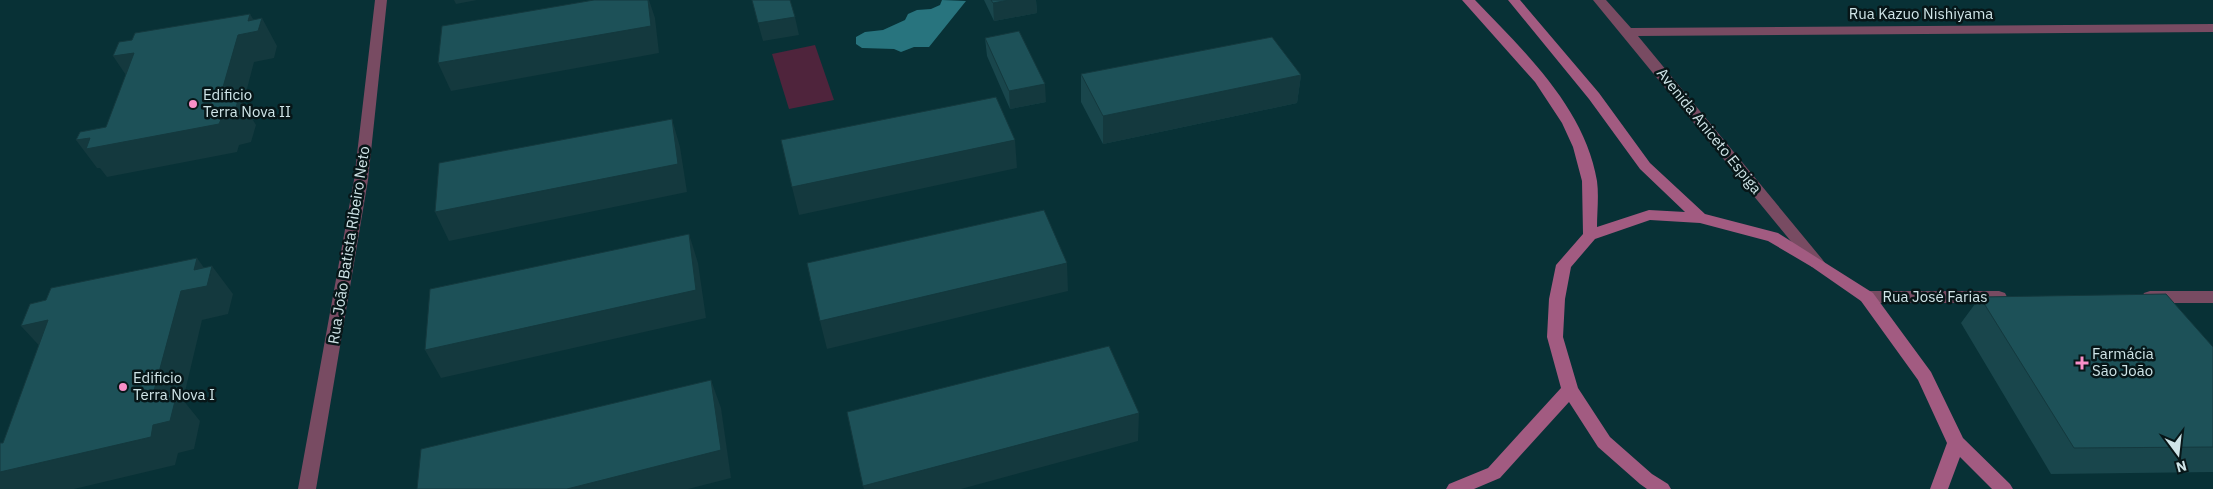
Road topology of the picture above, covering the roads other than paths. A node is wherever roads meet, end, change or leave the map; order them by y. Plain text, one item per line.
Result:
1 (381, 0) edge
2 (1468, 0) edge
3 (1514, 0) edge
4 (1599, 0) edge
5 (2213, 28) edge
6 (1628, 32) junction
7 (1700, 218) junction
8 (1590, 235) junction
9 (1817, 263) junction
10 (1867, 297) junction
11 (2015, 297) edge
12 (2134, 297) edge
13 (2213, 297) edge
14 (1570, 390) junction
15 (1956, 443) junction
16 (307, 489) edge
17 (1455, 489) edge
18 (1662, 489) edge
19 (1939, 489) edge
20 (2004, 489) edge

1 - 16 street, Rua João Batista Ribeiro Neto
2 - 8 main road
3 - 7 main road
4 - 6 street, Avenida Aniceto Espiga
5 - 6 street, Rua Kazuo Nishiyama
6 - 9 street, Avenida Aniceto Espiga
7 - 8 main road
7 - 9 main road
8 - 14 main road
9 - 10 main road
10 - 11 street, Rua José Farias
10 - 15 main road
12 - 13 street
14 - 17 main road
14 - 18 main road
15 - 19 main road
15 - 20 main road

